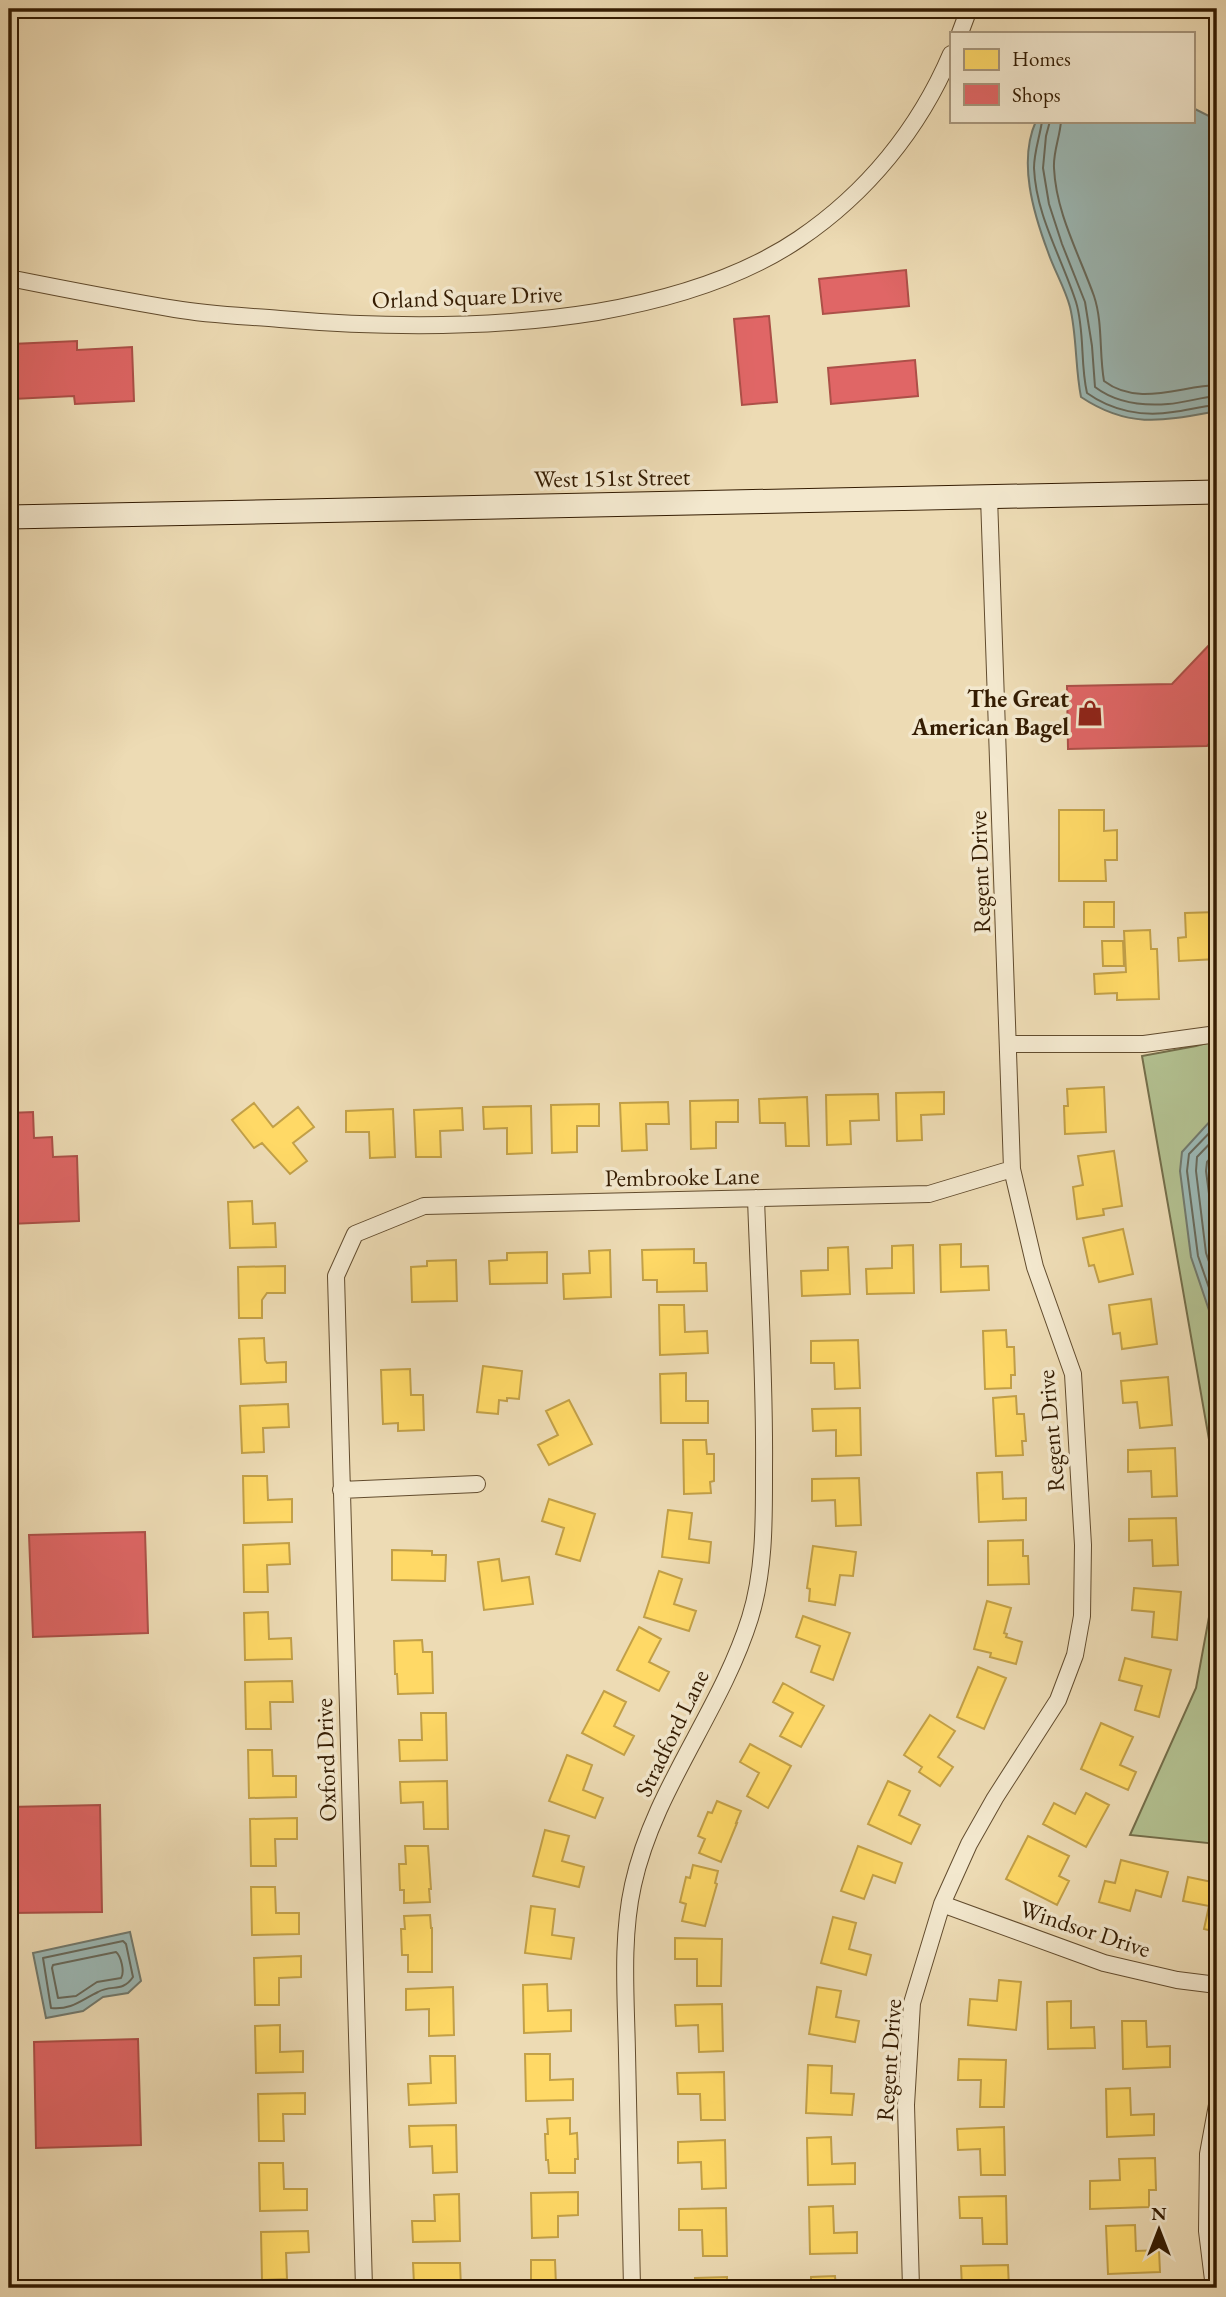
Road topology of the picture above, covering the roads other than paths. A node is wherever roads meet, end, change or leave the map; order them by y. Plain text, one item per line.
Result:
1 (969, 9) edge
2 (960, 32) edge
3 (950, 56) edge
4 (9, 278) edge
5 (1217, 492) edge
6 (989, 497) junction
7 (9, 517) edge
8 (1217, 1034) edge
9 (1008, 1044) junction
10 (1012, 1170) junction
11 (756, 1198) junction
12 (355, 1234) joint
13 (477, 1484) dead end
14 (341, 1490) junction
15 (942, 1904) junction
16 (1217, 1985) edge
17 (1217, 2105) edge
18 (364, 2288) edge
19 (632, 2288) edge
20 (911, 2288) edge
21 (1214, 2288) edge

1 - 2 street
3 - 4 street, Orland Square Drive
5 - 6 street, West 151st Street
6 - 7 street, West 151st Street
6 - 9 street, Regent Drive
8 - 9 street
9 - 10 street, Regent Drive
10 - 11 street, Pembrooke Lane
10 - 15 street, Regent Drive
11 - 12 street, Pembrooke Lane
11 - 19 street, Stradford Lane
12 - 14 street, Oxford Drive
13 - 14 street
14 - 18 street, Oxford Drive
15 - 16 street, Windsor Drive
15 - 20 street, Regent Drive
17 - 21 street

